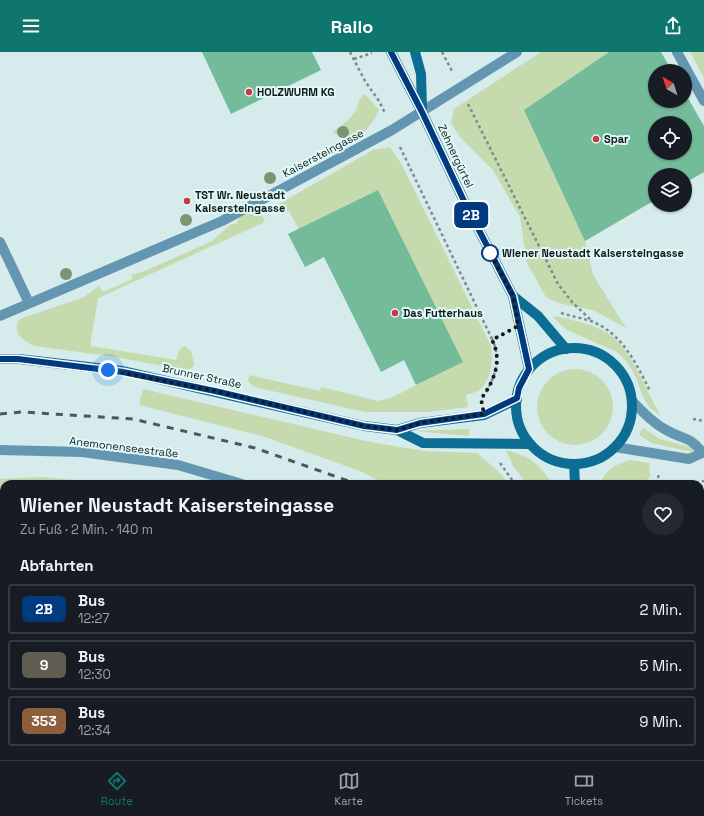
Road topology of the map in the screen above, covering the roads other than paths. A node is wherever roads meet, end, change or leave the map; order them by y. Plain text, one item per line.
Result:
1 (391, 52) edge
2 (415, 52) edge
3 (516, 52) edge
4 (677, 52) edge
5 (704, 101) edge
6 (422, 112) junction
7 (0, 242) edge
8 (513, 296) junction
9 (29, 303) junction
10 (0, 316) edge
11 (566, 349) junction
12 (0, 359) edge
13 (529, 369) junction
14 (517, 398) junction
15 (632, 401) junction
16 (397, 430) junction
17 (530, 444) junction
18 (615, 447) junction
19 (0, 450) edge
20 (703, 452) edge
21 (574, 464) junction
22 (229, 480) edge
23 (575, 480) edge

1 - 6 main road, Zehnergürtel
2 - 6 main road, Zehnergürtel
3 - 6 street, Kaisersteingasse
4 - 5 street
6 - 8 main road, Zehnergürtel
6 - 9 street, Kaisersteingasse
7 - 9 street
8 - 11 main road, Zehnergürtel
8 - 13 main road, Zehnergürtel
9 - 10 street, Kaisersteingasse
11 - 13 main road
11 - 15 main road
12 - 16 main road, Brunner Straße
13 - 14 main road
14 - 16 main road, Brunner Straße
14 - 17 main road
15 - 18 main road
15 - 20 street
16 - 17 main road, Brunner Straße
17 - 21 main road
18 - 20 street
18 - 21 main road
19 - 22 street, Anemonenseestraße
21 - 23 main road

